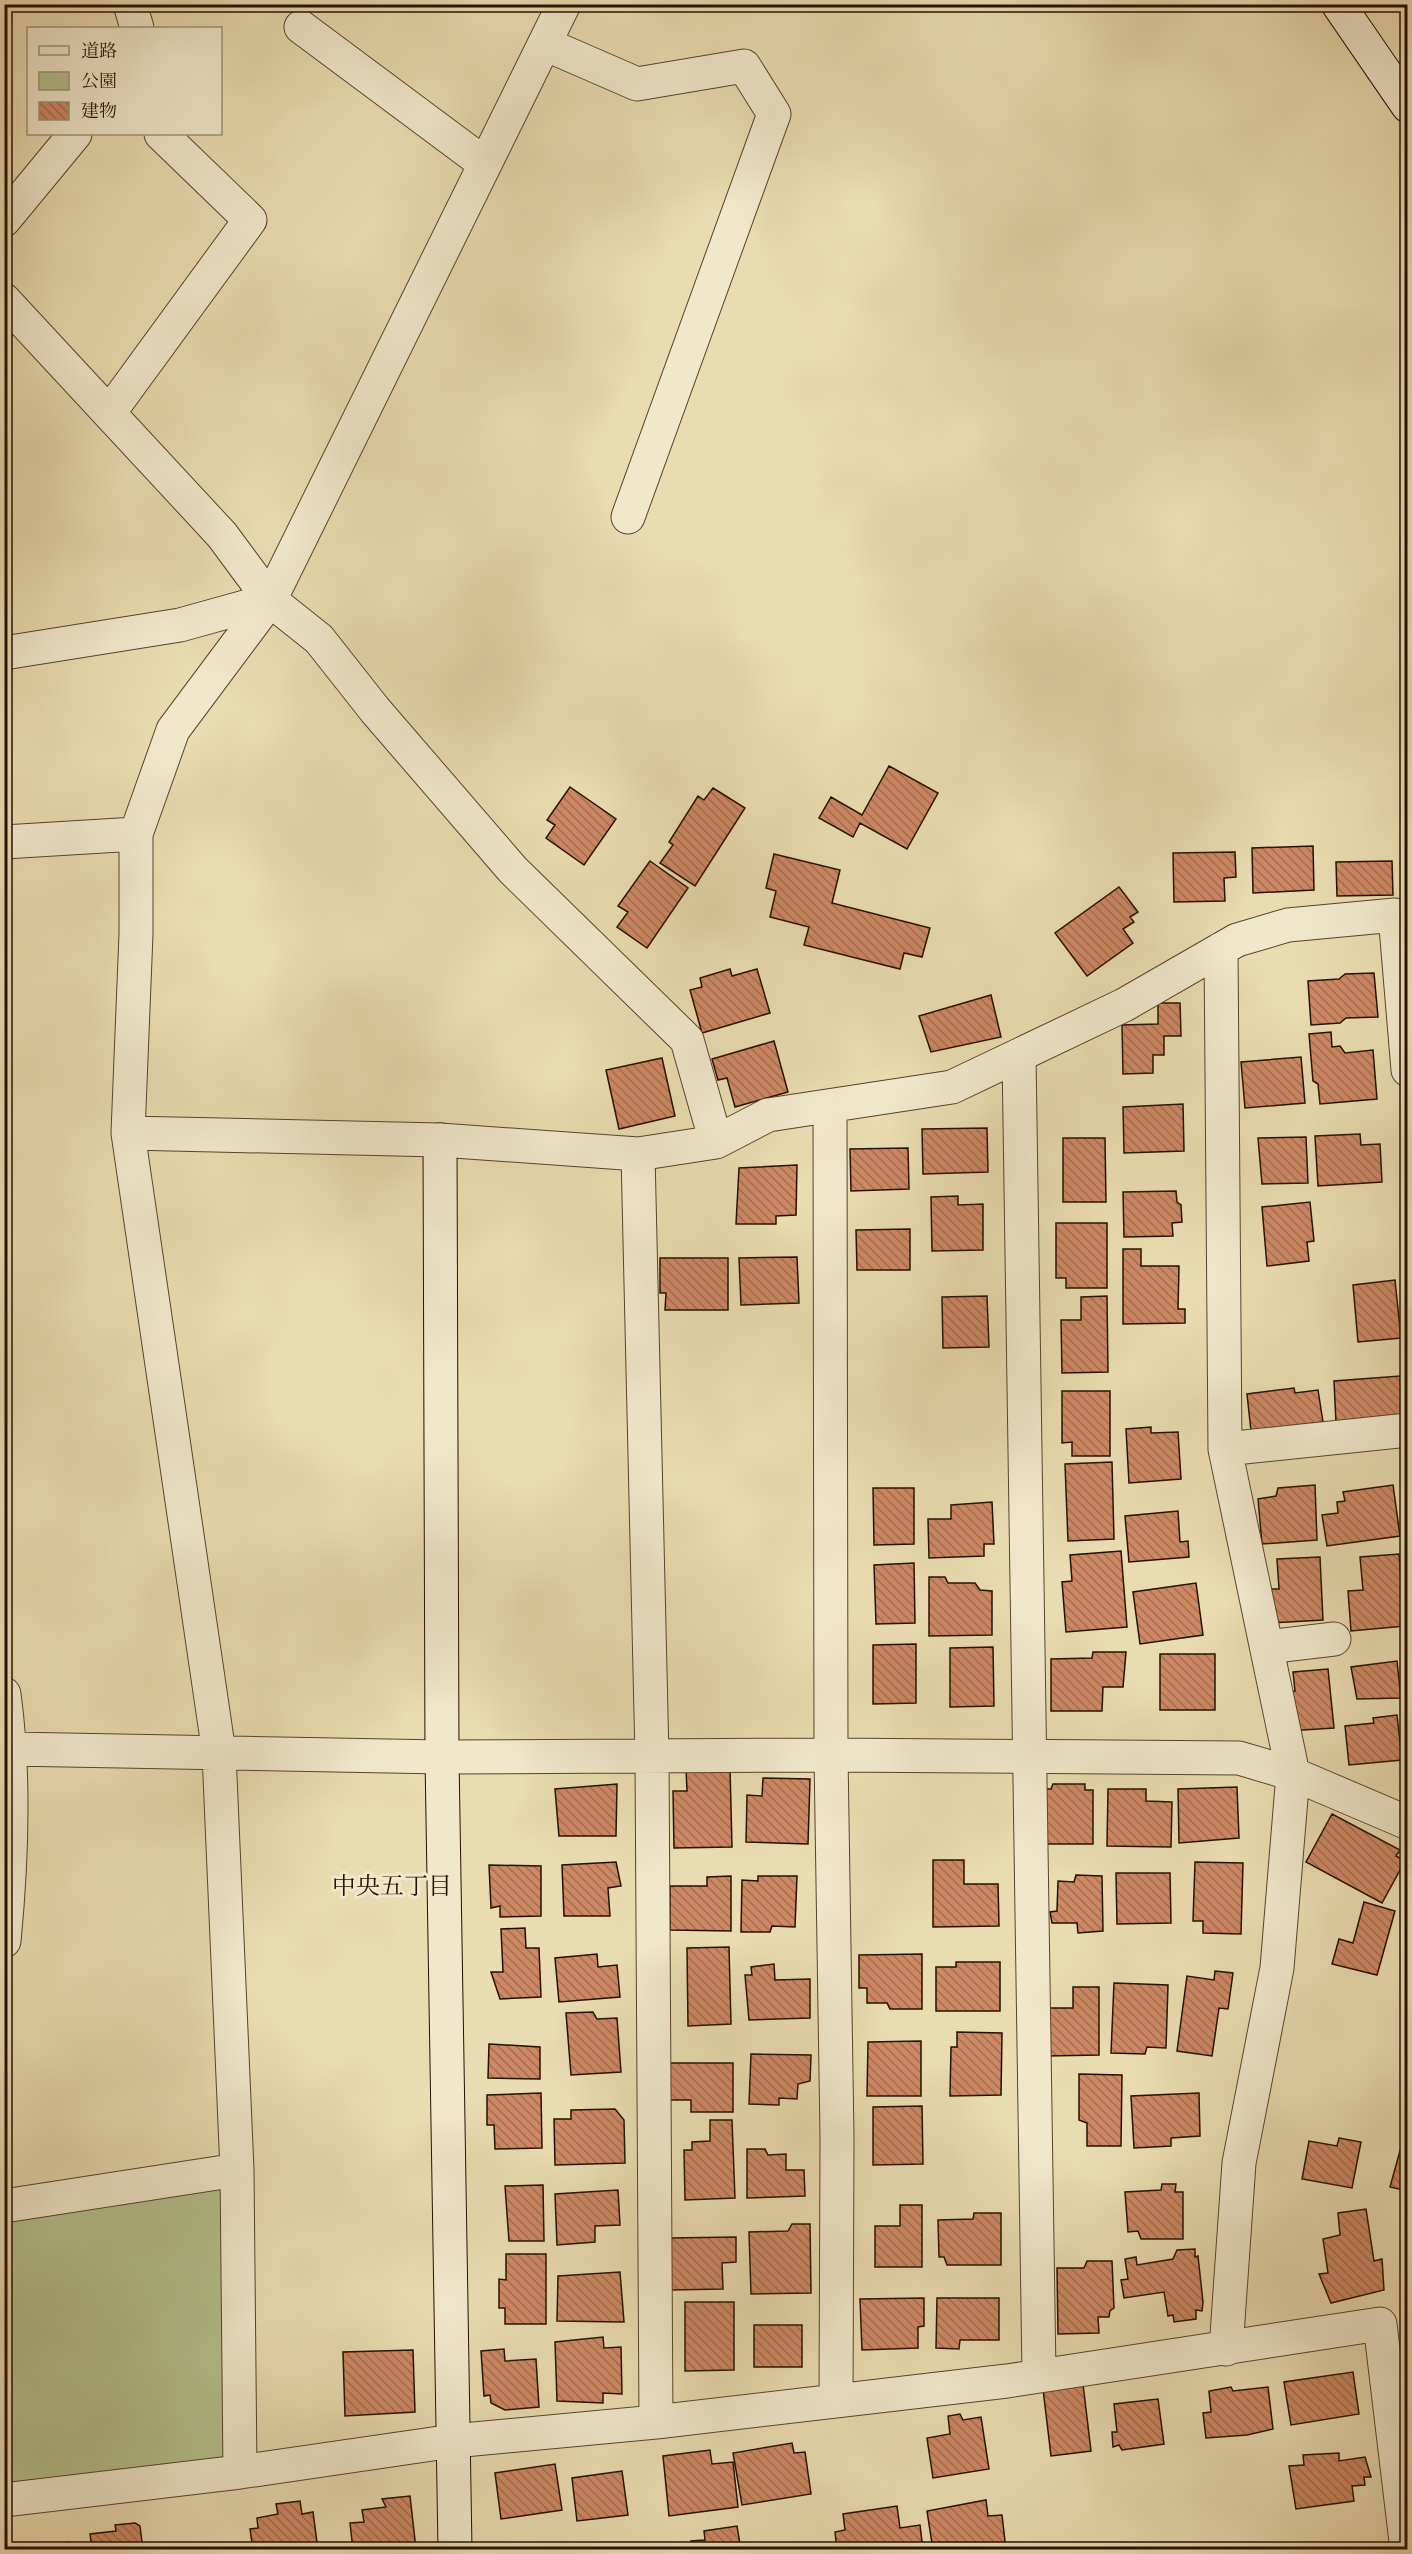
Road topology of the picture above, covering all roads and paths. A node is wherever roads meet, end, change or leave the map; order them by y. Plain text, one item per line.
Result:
1 (130, 4) edge
2 (564, 4) edge
3 (1338, 4) edge
4 (137, 27) edge
5 (301, 27) dead end
6 (545, 44) junction
7 (1407, 106) edge
8 (74, 135) edge
9 (162, 135) edge
10 (485, 164) junction
11 (4, 220) edge
12 (4, 300) edge
13 (109, 413) junction
14 (628, 517) dead end
15 (270, 600) junction
16 (4, 653) edge
17 (136, 834) junction
18 (4, 842) edge
19 (1221, 949) junction
20 (1019, 1055) junction
21 (1407, 1070) edge
22 (830, 1107) junction
23 (128, 1133) junction
24 (440, 1140) junction
25 (716, 1142) junction
26 (638, 1154) junction
27 (1407, 1430) edge
28 (1225, 1449) junction
29 (1334, 1639) dead end
30 (1267, 1647) junction
31 (4, 1694) edge
32 (11, 1749) junction
33 (219, 1753) junction
34 (831, 1755) junction
35 (1028, 1756) junction
36 (442, 1757) junction
37 (652, 1757) junction
38 (1293, 1774) junction
39 (1407, 1823) edge
40 (4, 1941) edge
41 (237, 2170) junction
42 (4, 2206) edge
43 (1226, 2349) junction
44 (1039, 2375) junction
45 (836, 2400) junction
46 (656, 2422) junction
47 (453, 2441) junction
48 (240, 2472) junction
49 (4, 2500) edge
50 (454, 2550) edge
51 (1407, 2550) edge

1 - 4 street
2 - 6 street
3 - 7 street
5 - 10 street
6 - 10 street
6 - 14 street
8 - 11 street
9 - 13 street
10 - 15 street
12 - 13 street
13 - 15 street
15 - 16 street
15 - 17 street
15 - 25 street
17 - 18 street
17 - 23 street
19 - 20 street
19 - 21 street
19 - 28 street
20 - 22 street
20 - 35 street
22 - 25 street
22 - 34 street
23 - 24 street
23 - 33 street
24 - 26 street
24 - 36 street
25 - 26 street
26 - 37 street
27 - 28 street
28 - 30 street
29 - 30 street
30 - 38 street
31 - 32 street
32 - 33 street
32 - 40 street
33 - 36 street
33 - 41 street
34 - 35 street
34 - 37 street
34 - 45 street
35 - 38 street
35 - 44 street
36 - 37 street
36 - 47 street
37 - 46 street
38 - 39 street
38 - 43 street
41 - 42 street
41 - 48 street
43 - 44 street
43 - 51 street
44 - 45 street
45 - 46 street
46 - 47 street
47 - 48 street
47 - 50 street
48 - 49 street

